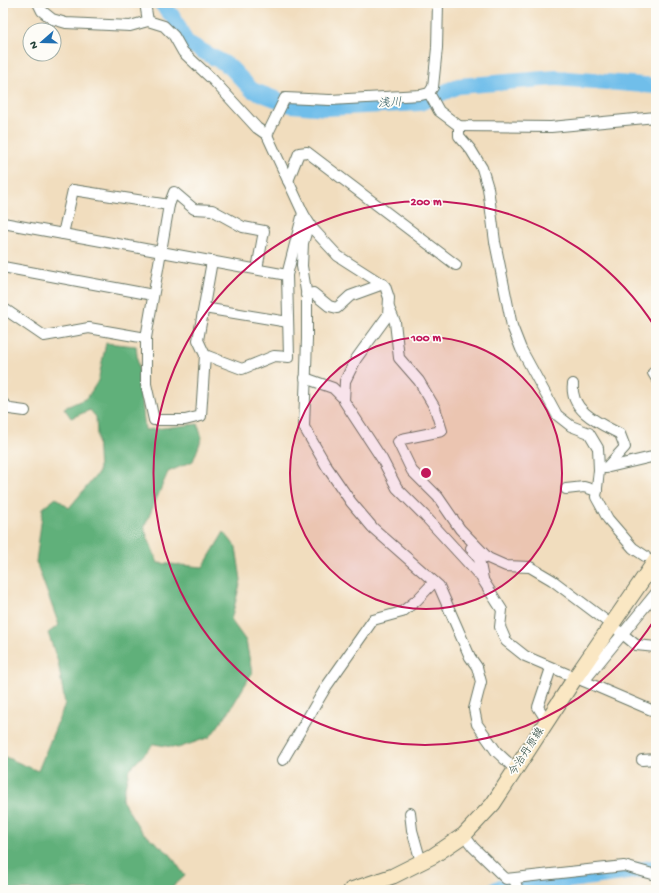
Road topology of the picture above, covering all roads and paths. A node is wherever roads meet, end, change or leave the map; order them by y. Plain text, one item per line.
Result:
1 (38, 3) edge
2 (145, 3) edge
3 (438, 3) edge
4 (148, 21) junction
5 (429, 93) junction
6 (656, 117) edge
7 (459, 126) junction
8 (267, 135) junction
9 (288, 180) junction
10 (169, 205) junction
11 (303, 213) junction
12 (3, 223) edge
13 (309, 223) junction
14 (63, 234) junction
15 (160, 252) junction
16 (212, 261) junction
17 (456, 265) dead end
18 (3, 267) edge
19 (257, 269) junction
20 (287, 275) junction
21 (382, 284) junction
22 (306, 295) junction
23 (153, 296) junction
24 (3, 308) edge
25 (204, 308) junction
26 (389, 308) junction
27 (288, 322) junction
28 (146, 338) junction
29 (205, 355) junction
30 (656, 371) edge
31 (305, 378) junction
32 (656, 378) edge
33 (573, 384) dead end
34 (344, 399) junction
35 (3, 403) edge
36 (25, 410) dead end
37 (656, 456) edge
38 (603, 469) junction
39 (566, 489) dead end
40 (597, 491) junction
41 (460, 529) junction
42 (651, 558) edge
43 (484, 581) junction
44 (434, 582) junction
45 (656, 594) edge
46 (605, 620) dead end
47 (620, 633) junction
48 (656, 647) edge
49 (551, 668) junction
50 (580, 680) junction
51 (656, 712) edge
52 (547, 722) junction
53 (656, 759) edge
54 (284, 760) dead end
55 (642, 760) dead end
56 (516, 770) junction
57 (410, 813) dead end
58 (464, 835) junction
59 (421, 862) junction
60 (656, 875) edge
61 (514, 879) junction
62 (351, 890) edge
63 (518, 890) edge

1 - 4 street
2 - 4 street
3 - 5 street
4 - 8 street
5 - 7 street
5 - 8 street
6 - 7 street
7 - 38 street
8 - 9 street
9 - 11 street
9 - 17 street
10 - 14 street
10 - 15 street
10 - 19 street
11 - 13 street
11 - 20 street
12 - 14 street
13 - 21 street
13 - 22 street
14 - 15 street
15 - 16 street
15 - 23 street
16 - 19 street
16 - 25 street
18 - 23 street
19 - 20 street
20 - 27 street
21 - 22 street
21 - 26 street
22 - 31 street
23 - 28 street
24 - 28 street
25 - 27 street
25 - 29 street
26 - 34 street
26 - 41 street
27 - 29 street
28 - 29 street
30 - 32 street
31 - 34 street
31 - 44 street
33 - 38 street
34 - 43 street
35 - 36 street
37 - 38 street
38 - 40 street
39 - 40 street
40 - 42 street
41 - 43 street
41 - 46 street
42 - 50 main road, 今治丹原線
43 - 49 street
44 - 54 street
44 - 56 street
45 - 47 street
47 - 48 street
47 - 50 street
49 - 50 street
49 - 52 street
50 - 51 street
50 - 52 main road, 今治丹原線
52 - 56 main road, 今治丹原線
53 - 55 street
56 - 58 main road, 今治丹原線
57 - 59 street
58 - 59 main road, 今治丹原線
58 - 61 street
59 - 62 main road, 今治丹原線
60 - 61 street
61 - 63 street

